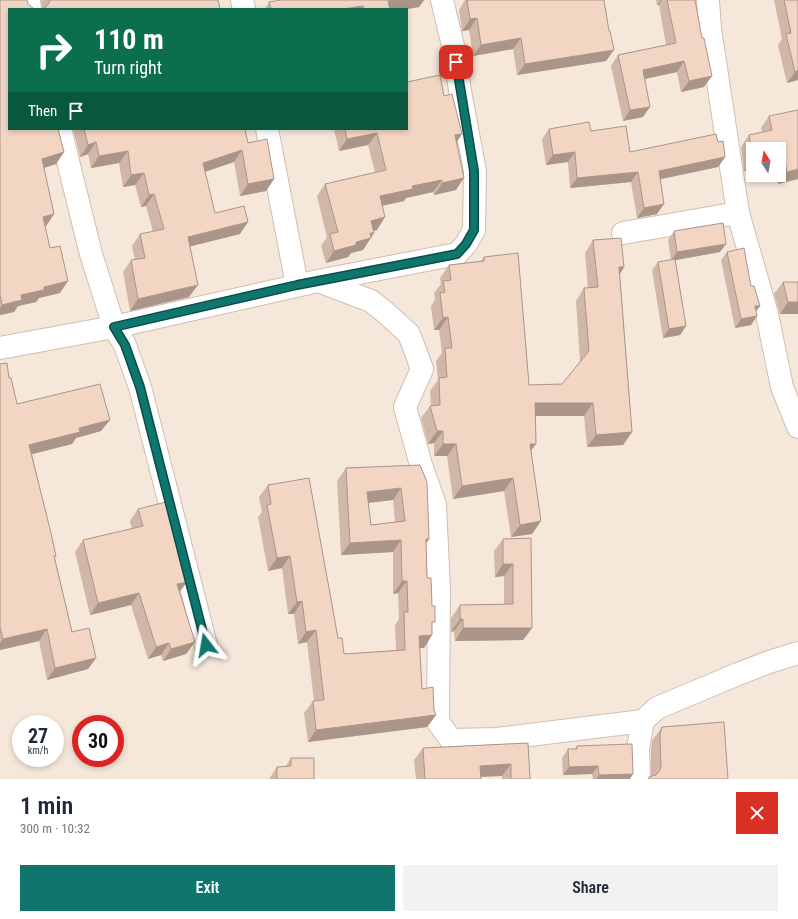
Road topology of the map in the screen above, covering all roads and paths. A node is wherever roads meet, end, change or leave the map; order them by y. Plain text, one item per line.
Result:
1 (442, 0) edge
2 (708, 0) edge
3 (60, 130) edge
4 (267, 130) edge
5 (738, 213) junction
6 (623, 233) dead end
7 (318, 281) junction
8 (297, 285) junction
9 (114, 327) junction
10 (0, 348) edge
11 (798, 427) edge
12 (206, 645) dead end
13 (798, 654) edge
14 (643, 721) junction
15 (639, 779) edge

1 - 7 street
2 - 5 street
3 - 9 street
4 - 8 street
5 - 6 street
5 - 11 street
7 - 8 street
7 - 14 street
8 - 9 street
9 - 10 street
9 - 12 street
13 - 14 street
14 - 15 street

